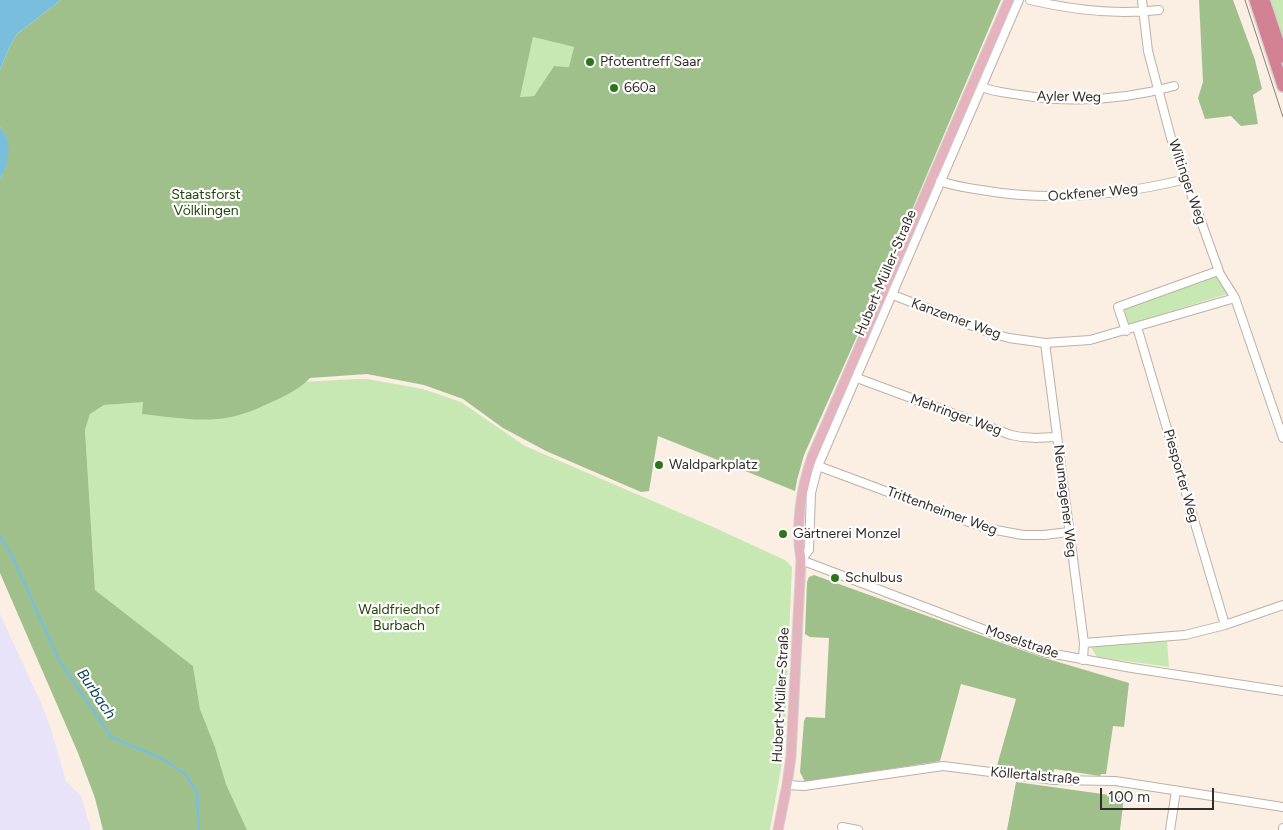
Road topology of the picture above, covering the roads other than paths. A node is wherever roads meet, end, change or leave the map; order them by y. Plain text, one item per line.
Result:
1 (1009, 0) edge
2 (1019, 0) edge
3 (1030, 0) edge
4 (1142, 0) edge
5 (1255, 0) edge
6 (1264, 0) edge
7 (1159, 10) dead end
8 (1142, 12) junction
9 (1283, 57) edge
10 (1174, 86) dead end
11 (1283, 86) edge
12 (982, 87) junction
13 (1158, 91) junction
14 (1186, 179) junction
15 (940, 181) junction
16 (1218, 271) junction
17 (893, 295) junction
18 (1235, 298) junction
19 (1137, 327) junction
20 (1126, 331) junction
21 (1045, 343) junction
22 (857, 378) junction
23 (1057, 437) junction
24 (1283, 438) edge
25 (818, 466) junction
26 (1069, 532) junction
27 (801, 560) junction
28 (1283, 605) edge
29 (1225, 625) junction
30 (1084, 643) junction
31 (1083, 660) junction
32 (1283, 691) edge
33 (787, 785) junction
34 (1176, 791) junction
35 (1283, 808) edge
36 (842, 827) dead end
37 (778, 830) edge
38 (858, 830) edge
39 (1170, 830) edge

1 - 27 main road, Hubert-Müller-Straße
2 - 12 street, Hubert-Müller-Straße
3 - 8 street
4 - 8 street, Wiltinger Weg
5 - 11 highway
6 - 9 highway
7 - 8 street
8 - 13 street, Wiltinger Weg
10 - 13 street
12 - 13 street, Ayler Weg
12 - 15 street, Hubert-Müller-Straße
13 - 14 street, Wiltinger Weg
14 - 15 street, Ockfener Weg
14 - 16 street, Wiltinger Weg
15 - 17 street, Hubert-Müller-Straße
16 - 18 street, Wiltinger Weg
16 - 20 street
17 - 21 street, Kanzemer Weg
17 - 22 street, Hubert-Müller-Straße
18 - 19 street, Kanzemer Weg
18 - 24 street, Wiltinger Weg
19 - 20 street, Kanzemer Weg
19 - 29 street, Piesporter Weg
20 - 21 street, Kanzemer Weg
21 - 23 street, Neumagener Weg
22 - 23 street, Mehringer Weg
22 - 25 street, Hubert-Müller-Straße
23 - 26 street, Neumagener Weg
25 - 26 street, Trittenheimer Weg
25 - 27 street, Hubert-Müller-Straße
26 - 30 street, Neumagener Weg
27 - 31 street, Moselstraße
27 - 33 main road, Hubert-Müller-Straße
28 - 29 street
29 - 30 street
30 - 31 street, Neumagener Weg
31 - 32 street, Moselstraße
33 - 34 street, Köllertalstraße
33 - 37 main road, Hubert-Müller-Straße
34 - 35 street, Köllertalstraße
34 - 39 street
36 - 38 street

